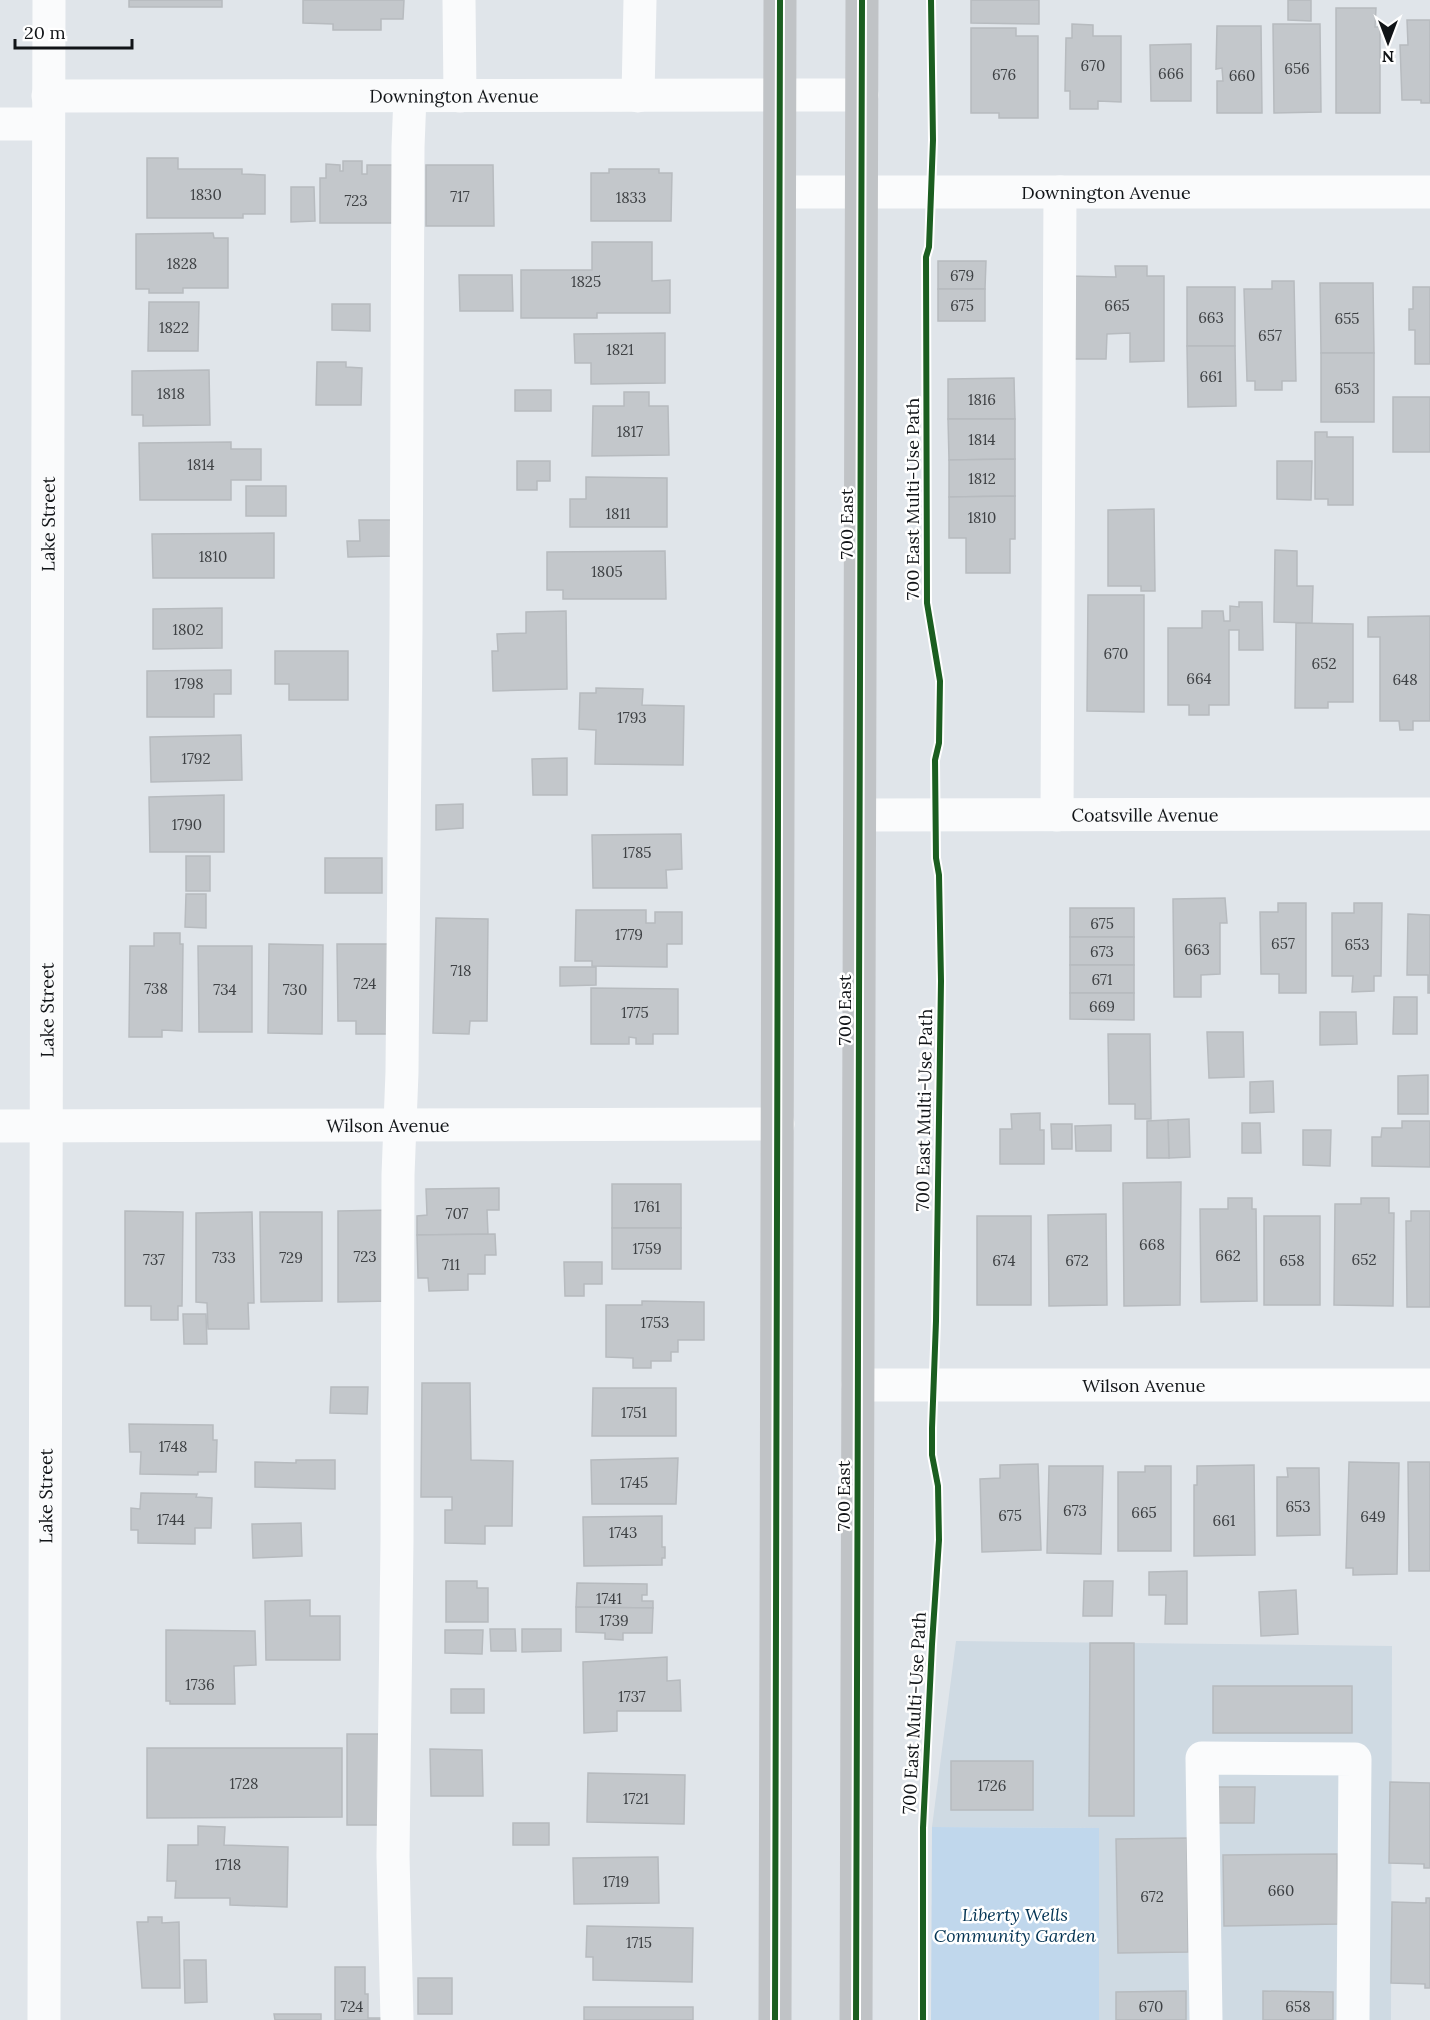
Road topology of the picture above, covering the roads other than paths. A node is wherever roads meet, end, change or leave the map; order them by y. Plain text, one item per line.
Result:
1 (49, 0) edge
2 (459, 0) edge
3 (640, 0) edge
4 (780, 0) edge
5 (862, 0) edge
6 (780, 95) junction
7 (862, 95) junction
8 (410, 96) junction
9 (460, 96) junction
10 (638, 96) junction
11 (48, 110) junction
12 (0, 124) edge
13 (780, 192) junction
14 (862, 192) junction
15 (1060, 192) junction
16 (1430, 192) edge
17 (860, 814) junction
18 (1057, 814) junction
19 (1430, 814) edge
20 (778, 1124) junction
21 (46, 1125) junction
22 (399, 1125) junction
23 (0, 1126) edge
24 (858, 1385) junction
25 (1430, 1385) edge
26 (44, 2020) edge
27 (397, 2020) edge
28 (776, 2020) edge
29 (856, 2020) edge
30 (1206, 2020) edge
31 (1353, 2020) edge

1 - 11 street, Lake Street
2 - 9 street
3 - 10 street
4 - 6 main road
5 - 7 main road, 700 East
6 - 7 street, Downington Avenue
6 - 10 street, Downington Avenue
6 - 13 main road
7 - 14 main road, 700 East
8 - 9 street, Downington Avenue
8 - 11 street, Downington Avenue
8 - 22 street
9 - 10 street, Downington Avenue
11 - 12 street, Downington Avenue
11 - 21 street, Lake Street
13 - 14 street, Downington Avenue
13 - 20 main road
14 - 15 street, Downington Avenue
14 - 17 main road, 700 East
15 - 16 street, Downington Avenue
15 - 18 street
17 - 18 street, Coatsville Avenue
17 - 24 main road, 700 East
18 - 19 street, Coatsville Avenue
20 - 22 street, Wilson Avenue
20 - 28 main road
21 - 22 street, Wilson Avenue
21 - 23 street, Wilson Avenue
21 - 26 street, Lake Street
22 - 27 street
24 - 25 street, Wilson Avenue
24 - 29 main road, 700 East
30 - 31 street

